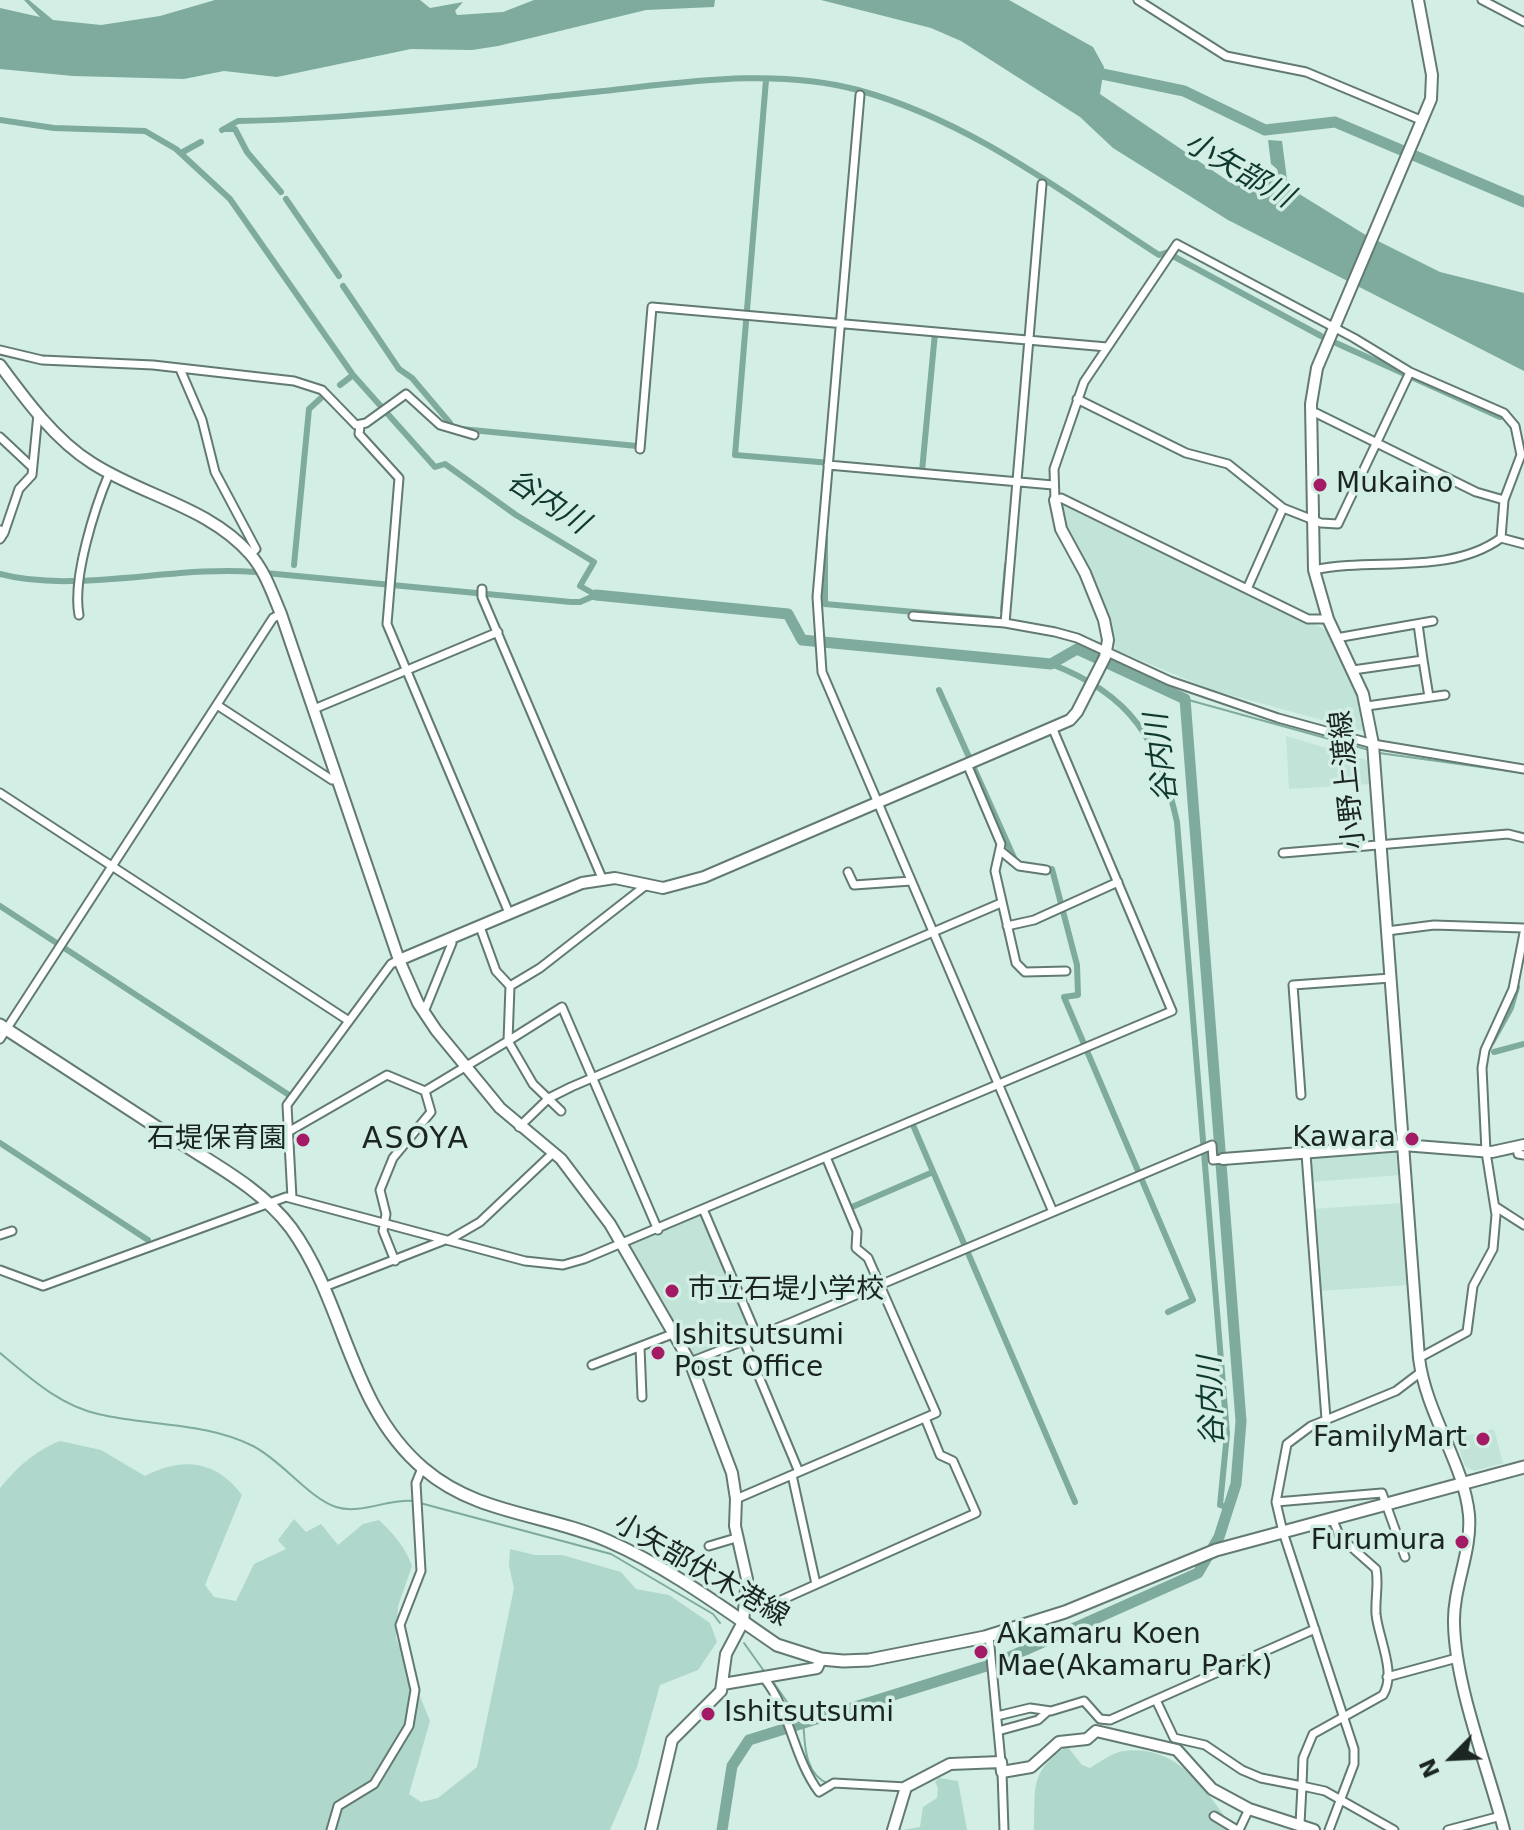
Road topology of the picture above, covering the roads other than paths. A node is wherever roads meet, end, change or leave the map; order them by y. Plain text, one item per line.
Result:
1 (1138, 0) edge
2 (1418, 0) edge
3 (1482, 0) edge
4 (1507, 0) edge
5 (1502, 10) junction
6 (1524, 22) edge
7 (860, 95) dead end
8 (1423, 121) junction
9 (1042, 184) dead end
10 (840, 322) junction
11 (1333, 328) junction
12 (1029, 338) junction
13 (1107, 347) junction
14 (0, 350) edge
15 (0, 365) edge
16 (180, 369) junction
17 (1408, 376) junction
18 (1077, 399) junction
19 (38, 412) junction
20 (1316, 413) dead end
21 (363, 424) junction
22 (474, 435) dead end
23 (0, 437) edge
24 (1375, 442) junction
25 (640, 449) dead end
26 (1522, 457) edge
27 (828, 465) junction
28 (32, 467) junction
29 (109, 474) junction
30 (1017, 482) junction
31 (1053, 485) junction
32 (1055, 500) junction
33 (1504, 500) junction
34 (1283, 508) junction
35 (1313, 519) junction
36 (1, 534) edge
37 (1501, 538) junction
38 (1524, 544) edge
39 (251, 554) junction
40 (1314, 570) junction
41 (1247, 589) junction
42 (482, 593) dead end
43 (281, 614) junction
44 (79, 615) dead end
45 (913, 616) dead end
46 (1328, 619) junction
47 (1433, 621) dead end
48 (1005, 623) junction
49 (1418, 624) junction
50 (498, 632) junction
51 (1336, 638) junction
52 (1104, 659) junction
53 (1423, 660) junction
54 (406, 670) junction
55 (1353, 670) junction
56 (1445, 695) dead end
57 (1429, 697) junction
58 (217, 705) junction
59 (1367, 706) junction
60 (314, 709) junction
61 (1052, 727) junction
62 (1373, 744) junction
63 (967, 764) junction
64 (1524, 769) edge
65 (337, 778) junction
66 (0, 793) edge
67 (877, 802) junction
68 (1524, 838) edge
69 (1381, 844) junction
70 (1002, 852) junction
71 (1283, 853) dead end
72 (111, 866) junction
73 (1046, 870) dead end
74 (848, 872) dead end
75 (602, 878) junction
76 (911, 881) junction
77 (1118, 882) junction
78 (645, 886) junction
79 (1001, 903) junction
80 (509, 913) junction
81 (1007, 926) junction
82 (480, 927) junction
83 (1387, 931) junction
84 (1524, 931) edge
85 (934, 934) junction
86 (450, 939) junction
87 (1521, 951) edge
88 (399, 960) junction
89 (1066, 971) dead end
90 (1391, 978) junction
91 (510, 986) junction
92 (424, 1012) junction
93 (349, 1021) junction
94 (2, 1031) edge
95 (508, 1041) junction
96 (465, 1066) junction
97 (594, 1077) junction
98 (998, 1084) junction
99 (425, 1091) junction
100 (1301, 1095) dead end
101 (549, 1098) junction
102 (561, 1111) dead end
103 (519, 1127) junction
104 (288, 1132) junction
105 (1403, 1145) junction
106 (1522, 1149) edge
107 (1486, 1152) junction
108 (553, 1153) junction
109 (1306, 1154) junction
110 (826, 1157) junction
111 (1220, 1160) joint
112 (292, 1198) junction
113 (268, 1203) junction
114 (1496, 1207) junction
115 (703, 1209) junction
116 (1053, 1212) junction
117 (384, 1222) junction
118 (1524, 1225) edge
119 (658, 1230) junction
120 (12, 1231) dead end
121 (0, 1235) edge
122 (447, 1240) junction
123 (622, 1244) junction
124 (395, 1261) junction
125 (0, 1270) edge
126 (880, 1286) junction
127 (324, 1287) junction
128 (675, 1333) junction
129 (757, 1336) junction
130 (744, 1341) junction
131 (640, 1347) junction
132 (1419, 1358) junction
133 (690, 1362) junction
134 (592, 1365) dead end
135 (1421, 1372) junction
136 (642, 1397) dead end
137 (925, 1418) junction
138 (1326, 1419) junction
139 (1524, 1467) edge
140 (422, 1468) junction
141 (795, 1474) junction
142 (1462, 1483) junction
143 (736, 1499) junction
144 (1276, 1502) junction
145 (1388, 1505) junction
146 (1332, 1518) junction
147 (1283, 1532) junction
148 (736, 1538) junction
149 (709, 1546) dead end
150 (1405, 1557) dead end
151 (816, 1584) junction
152 (747, 1602) junction
153 (743, 1622) junction
154 (1315, 1629) junction
155 (989, 1636) junction
156 (1457, 1658) junction
157 (821, 1659) junction
158 (1387, 1677) junction
159 (764, 1678) junction
160 (723, 1684) junction
161 (1156, 1700) junction
162 (1048, 1711) junction
163 (1343, 1715) junction
164 (997, 1716) junction
165 (1100, 1719) junction
166 (998, 1731) junction
167 (1093, 1734) junction
168 (1001, 1767) junction
169 (1302, 1786) junction
170 (906, 1790) junction
171 (1341, 1799) junction
172 (1248, 1811) junction
173 (1214, 1816) dead end
174 (1501, 1816) junction
175 (1300, 1824) junction
176 (331, 1830) edge
177 (651, 1830) edge
178 (893, 1830) edge
179 (1004, 1830) edge
180 (1238, 1830) edge
181 (1314, 1830) edge
182 (1329, 1830) edge
183 (1394, 1830) edge
184 (1448, 1830) edge
185 (1504, 1830) edge

1 - 8 street
2 - 8 street, 小野上渡線
3 - 5 street
4 - 5 street
5 - 6 street
7 - 10 street
8 - 11 street, 小野上渡線
9 - 12 street
10 - 12 street
10 - 25 street
10 - 27 street
11 - 13 street
11 - 17 street
11 - 35 street, 小野上渡線
12 - 13 street
12 - 30 street
13 - 18 street
14 - 16 street
15 - 19 street
16 - 21 street
16 - 39 street
17 - 24 street
17 - 26 street
18 - 31 street
18 - 34 street
19 - 28 street
19 - 29 street
20 - 24 street
21 - 22 street
21 - 54 street
23 - 28 street
24 - 33 street
24 - 35 street
26 - 33 street
27 - 30 street
27 - 67 street
28 - 36 street
29 - 39 street
29 - 44 street
30 - 31 street
30 - 48 street
31 - 32 street
32 - 41 street
32 - 52 street
33 - 37 street
34 - 35 street
34 - 41 street
35 - 40 street, 小野上渡線
37 - 38 street
37 - 40 street
39 - 43 street
40 - 46 street, 小野上渡線
41 - 46 street
42 - 50 street
43 - 58 street
43 - 60 street
45 - 48 street
46 - 51 street, 小野上渡線
47 - 49 street
48 - 52 street
49 - 51 street
49 - 53 street
50 - 54 street
50 - 75 street
51 - 55 street, 小野上渡線
52 - 61 street
52 - 62 street
53 - 55 street
53 - 57 street
54 - 60 street
54 - 80 street
55 - 59 street, 小野上渡線
56 - 57 street
57 - 59 street
58 - 65 street
58 - 72 street
59 - 62 street, 小野上渡線
60 - 65 street
61 - 63 street
61 - 77 street
62 - 64 street
62 - 69 street, 小野上渡線
63 - 67 street
63 - 70 street
65 - 88 street
66 - 72 street
67 - 76 street
67 - 78 street
68 - 69 street
69 - 71 street
69 - 83 street, 小野上渡線
70 - 73 street
70 - 79 street
72 - 93 street
72 - 94 street
74 - 76 street
75 - 78 street
75 - 80 street
76 - 85 street
77 - 81 street
77 - 98 street
78 - 91 street
79 - 81 street
79 - 85 street
80 - 82 street
81 - 89 street
82 - 86 street
82 - 91 street
83 - 84 street
83 - 90 street, 小野上渡線
84 - 87 street
85 - 97 street
85 - 98 street
86 - 88 street
86 - 92 street
87 - 107 street
88 - 92 street
88 - 93 street
90 - 100 street
90 - 105 street, 小野上渡線
91 - 95 street
92 - 96 street
93 - 104 street
94 - 113 main road, 小矢部伏木港線
95 - 96 street
95 - 97 street
95 - 101 street
96 - 99 street
96 - 103 street
97 - 101 street
97 - 119 street
98 - 110 street
98 - 116 street
99 - 104 street
99 - 117 street
101 - 102 street
101 - 103 street
103 - 108 street
104 - 112 street
105 - 107 street
105 - 109 street
105 - 132 street, 小野上渡線
106 - 107 street
107 - 114 street
108 - 122 street
108 - 123 street
109 - 111 street
109 - 138 street
110 - 115 street
110 - 126 street
111 - 116 street
112 - 113 street
112 - 117 street
113 - 125 street
113 - 127 main road, 小矢部伏木港線
114 - 118 street
114 - 132 street
115 - 119 street
115 - 129 street
116 - 126 street
117 - 122 street
117 - 124 street
119 - 123 street
120 - 121 street
122 - 123 street
122 - 124 street
123 - 128 street
124 - 127 street
126 - 129 street
126 - 137 street
127 - 140 main road, 小矢部伏木港線
128 - 131 street
128 - 133 street
129 - 130 street
130 - 133 street
130 - 141 street
131 - 134 street
131 - 136 street
132 - 135 street, 小野上渡線
133 - 143 street
135 - 138 street
135 - 142 street, 小野上渡線
137 - 141 street
137 - 151 street
138 - 144 street
139 - 142 main road, 小矢部伏木港線
140 - 153 main road, 小矢部伏木港線
140 - 176 street
141 - 143 street
141 - 151 street
142 - 145 main road, 小矢部伏木港線
142 - 156 street, 小野上渡線
143 - 148 street
144 - 145 street
144 - 147 street
145 - 146 main road, 小矢部伏木港線
145 - 150 street
146 - 147 main road, 小矢部伏木港線
146 - 158 street
147 - 154 street
147 - 155 main road, 小矢部伏木港線
148 - 149 street
148 - 152 street
151 - 152 street
152 - 153 street
153 - 157 main road, 小矢部伏木港線
153 - 160 street
154 - 161 street
154 - 163 street
155 - 157 main road, 小矢部伏木港線
155 - 164 street
156 - 158 street
156 - 174 street, 小野上渡線
157 - 159 street
158 - 163 street
159 - 160 street
159 - 170 street
160 - 177 street
161 - 165 street
161 - 169 street
162 - 164 street
162 - 165 street
162 - 166 street
163 - 169 street
163 - 171 street
164 - 166 street
165 - 167 street
166 - 168 street
167 - 168 street
167 - 172 street
168 - 170 street
168 - 179 street
169 - 171 street
169 - 175 street
170 - 178 street
171 - 182 street
171 - 183 street
172 - 175 street
172 - 180 street
173 - 180 street
174 - 184 street
174 - 185 street, 小野上渡線
175 - 181 street

